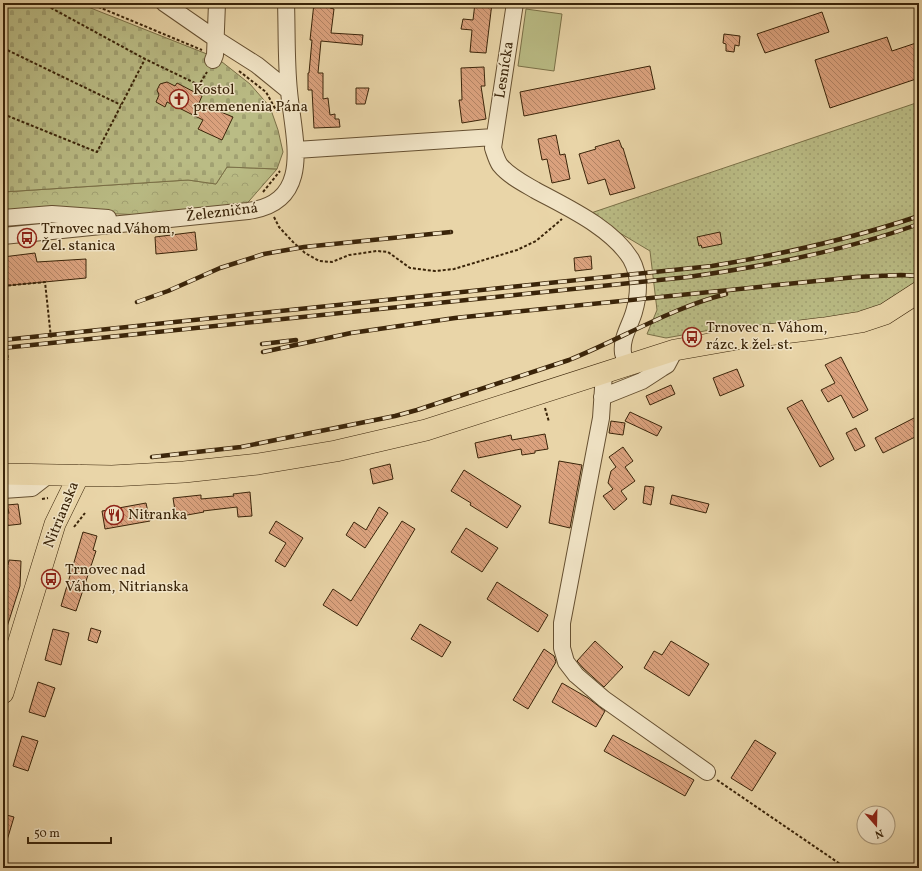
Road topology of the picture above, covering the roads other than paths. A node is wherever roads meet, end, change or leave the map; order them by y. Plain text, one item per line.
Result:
1 (164, 3) edge
2 (217, 3) edge
3 (286, 3) edge
4 (515, 3) edge
5 (216, 39) junction
6 (214, 58) road end
7 (288, 91) junction
8 (494, 137) junction
9 (296, 150) junction
10 (3, 218) edge
11 (155, 221) junction
12 (3, 236) edge
13 (919, 292) edge
14 (675, 350) junction
15 (627, 364) junction
16 (604, 373) junction
17 (602, 397) junction
18 (3, 474) edge
19 (50, 474) junction
20 (79, 475) junction
21 (3, 490) edge
22 (3, 693) edge
23 (706, 772) road end

1 - 5 street
2 - 5 street
3 - 7 street, Železničná
4 - 8 street, Lesnícka
5 - 6 street
5 - 7 street
7 - 9 street, Železničná
8 - 9 street
8 - 15 street, Lesnícka
9 - 11 street, Železničná
10 - 11 street, Železničná
11 - 12 street, Železničná
13 - 14 main road
14 - 15 main road
14 - 17 street
15 - 16 main road
16 - 17 street
16 - 20 main road
17 - 23 street
18 - 19 main road
19 - 20 main road
19 - 21 street
20 - 22 main road, Nitrianska

